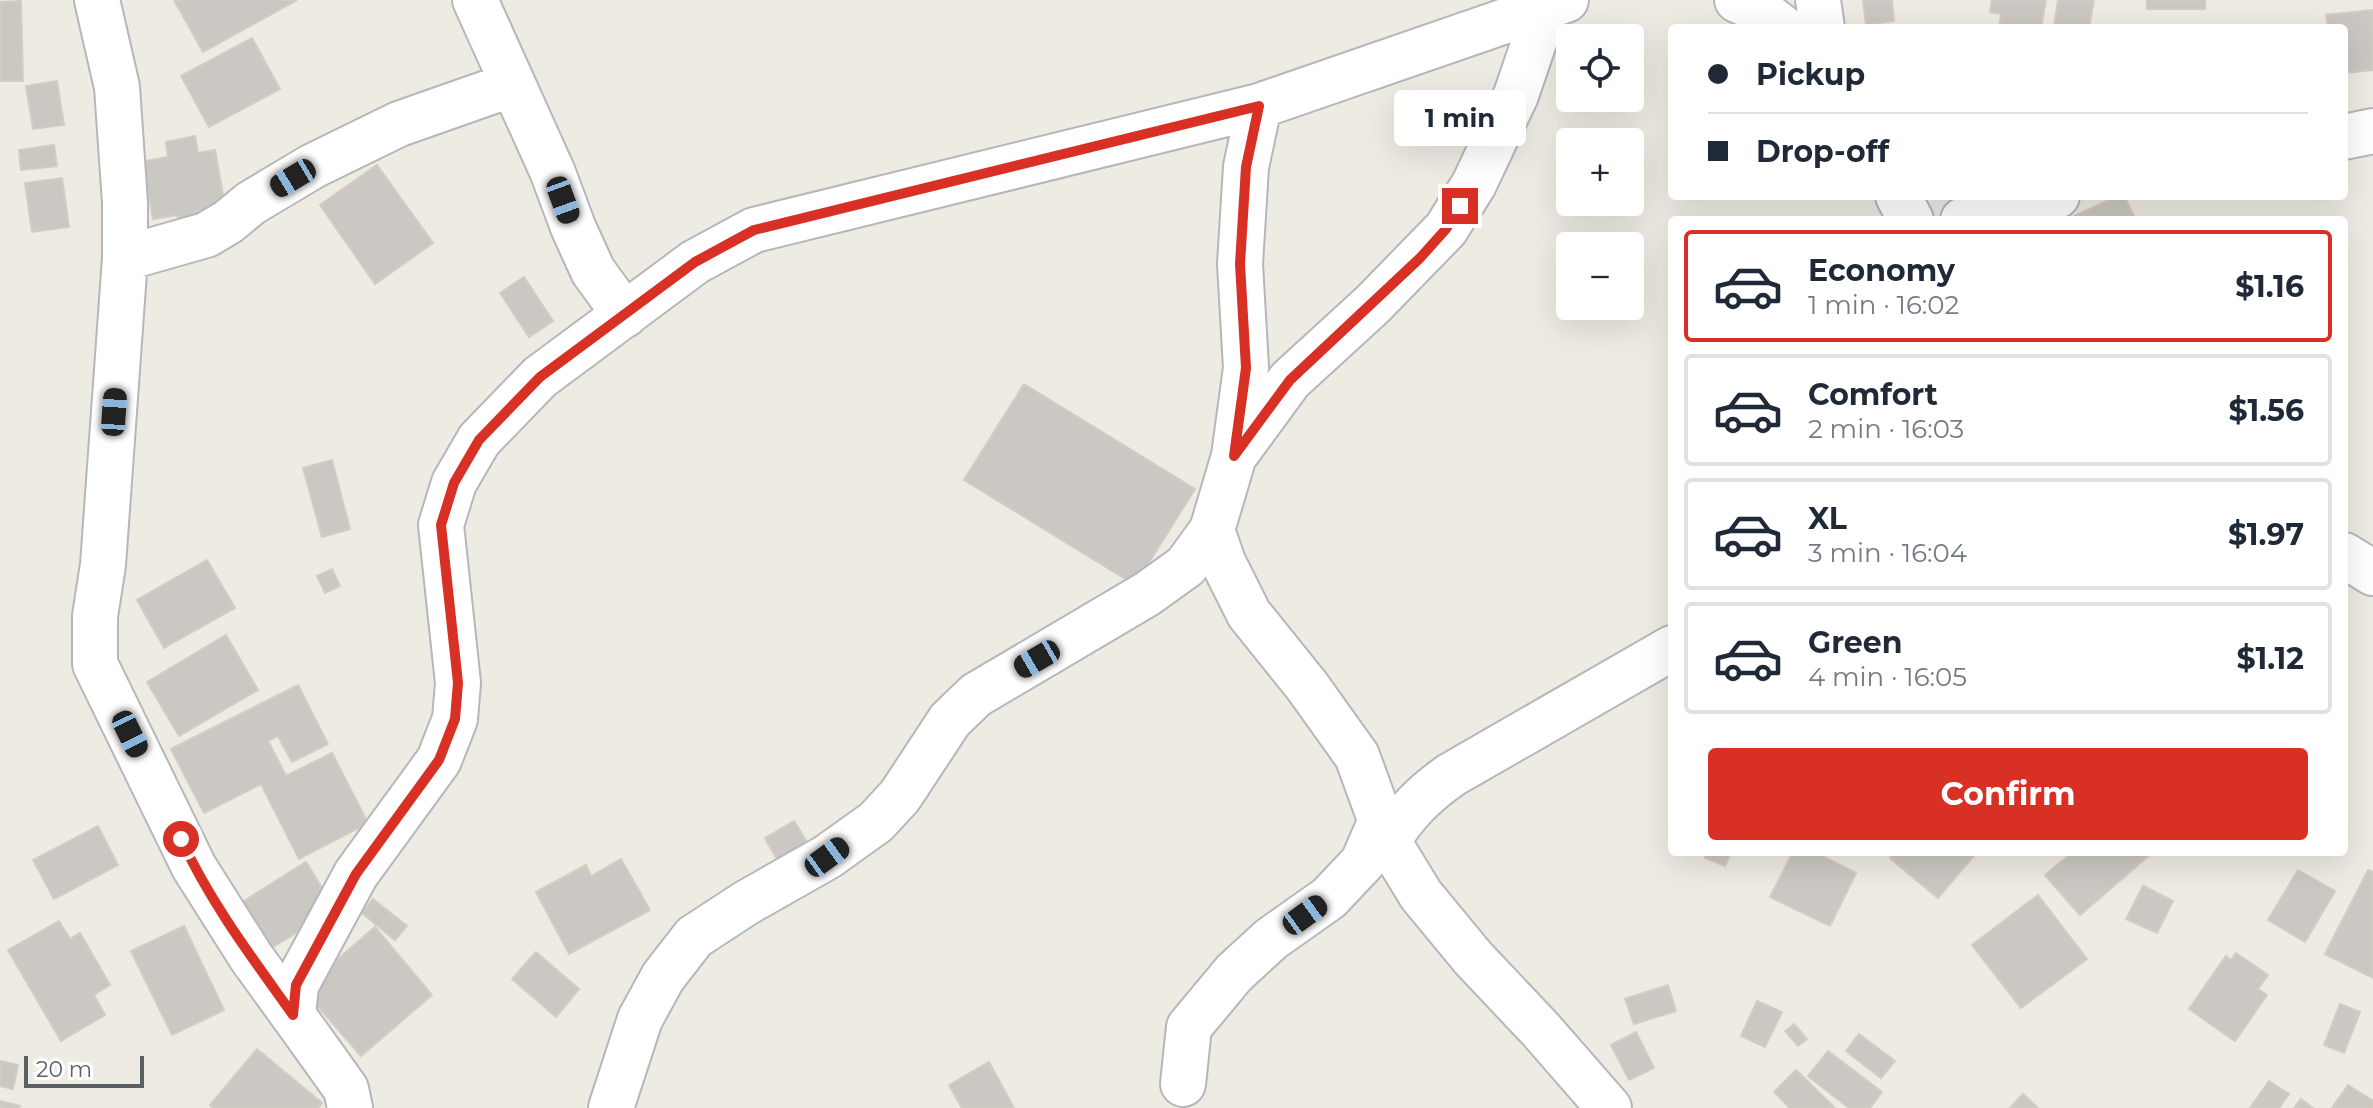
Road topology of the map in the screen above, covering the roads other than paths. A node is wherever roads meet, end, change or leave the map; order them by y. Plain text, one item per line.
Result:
1 (97, 0) edge
2 (475, 0) edge
3 (1737, 0) edge
4 (1818, 0) edge
5 (1556, 3) edge
6 (1778, 24) edge
7 (1821, 24) edge
8 (513, 84) junction
9 (1259, 106) junction
10 (2373, 131) edge
11 (2348, 136) edge
12 (2038, 200) edge
13 (1976, 216) edge
14 (125, 258) junction
15 (625, 315) junction
16 (1234, 456) junction
17 (1212, 530) junction
18 (2348, 557) edge
19 (2373, 573) edge
20 (1668, 650) edge
21 (1384, 830) junction
22 (293, 1015) junction
23 (1183, 1084) dead end
24 (350, 1108) edge
25 (611, 1108) edge
26 (1609, 1108) edge

1 - 14 street
2 - 8 street
3 - 6 street
4 - 7 street
5 - 9 street
5 - 16 street
8 - 14 street
8 - 15 street
9 - 15 street
9 - 16 street
10 - 11 street
12 - 13 street
14 - 22 street
15 - 22 street
16 - 17 street
17 - 21 street
17 - 25 street
18 - 19 street
20 - 21 street
21 - 23 street
21 - 26 street
22 - 24 street

